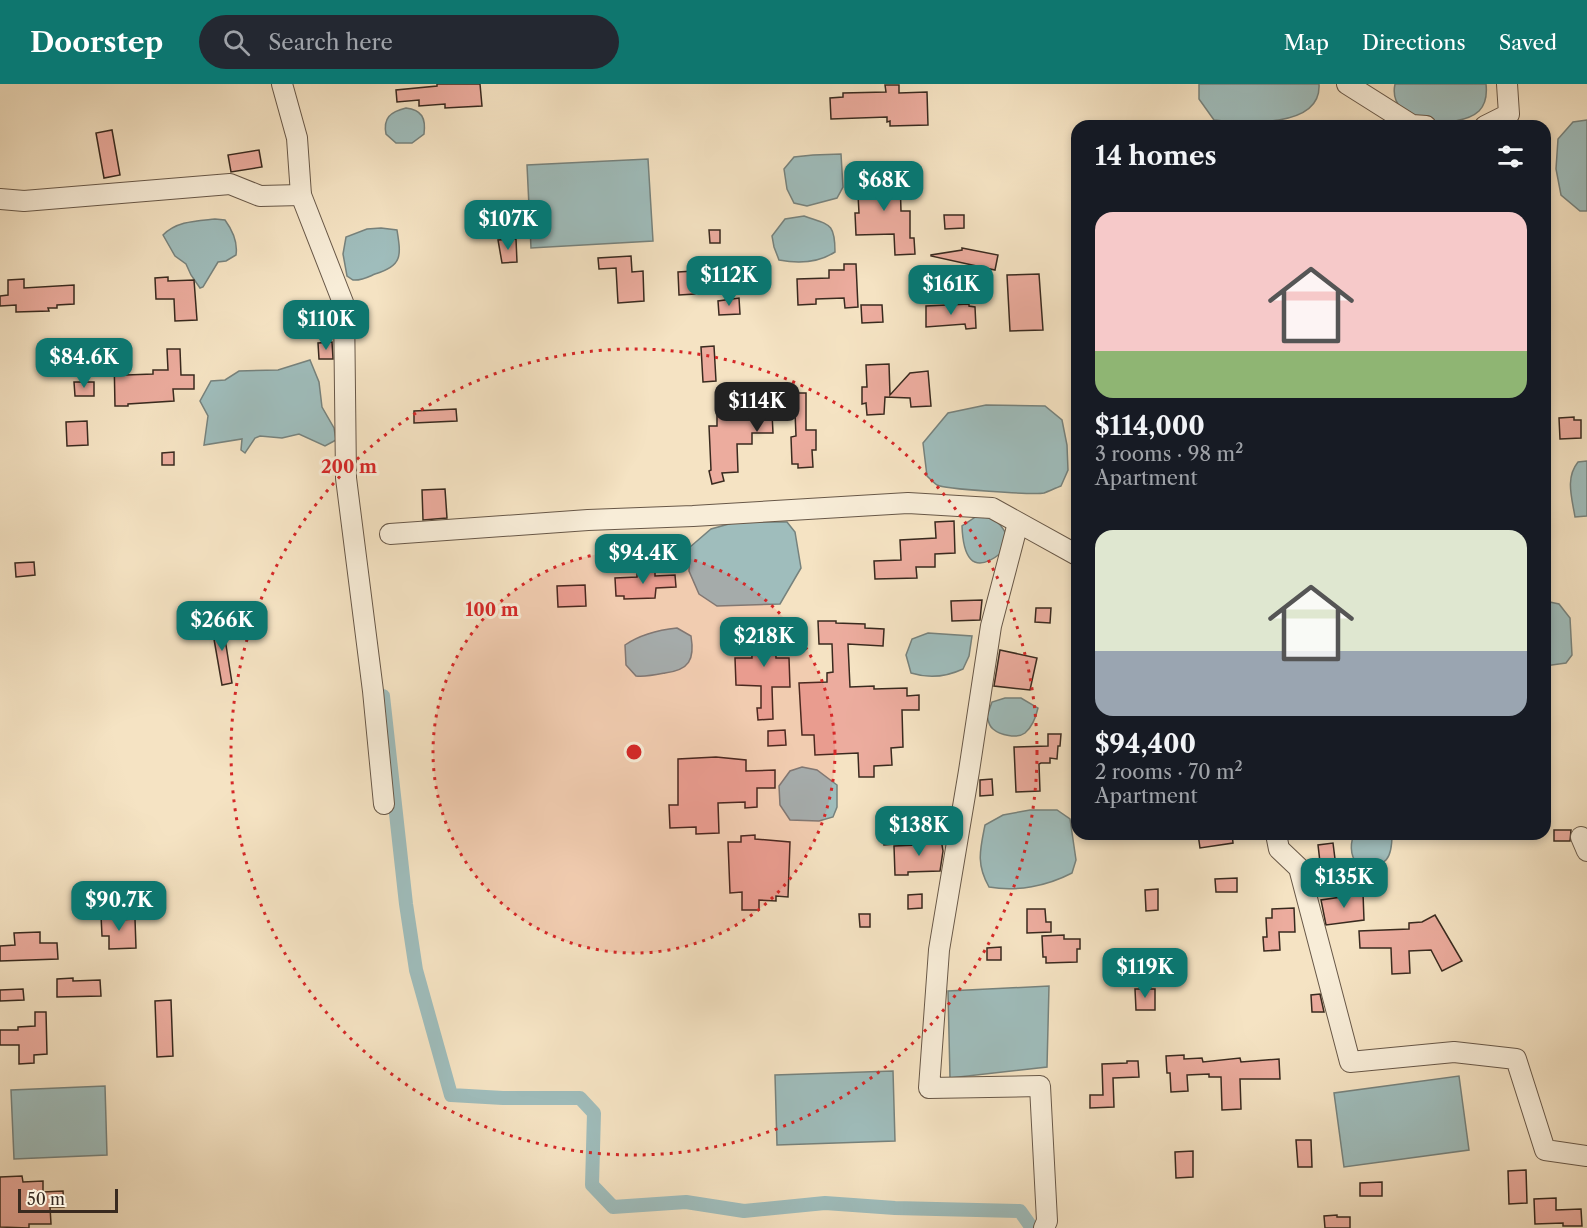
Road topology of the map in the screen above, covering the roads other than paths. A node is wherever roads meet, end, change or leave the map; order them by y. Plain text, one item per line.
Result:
1 (282, 84) edge
2 (1347, 84) edge
3 (1507, 84) edge
4 (1404, 120) edge
5 (1497, 120) edge
6 (301, 195) junction
7 (0, 200) edge
8 (1018, 523) junction
9 (390, 534) dead end
10 (1071, 552) edge
11 (384, 804) dead end
12 (1277, 840) edge
13 (1587, 1156) edge
14 (1044, 1228) edge

1 - 6 street
2 - 4 street
3 - 5 street
6 - 7 street
6 - 11 street
8 - 9 street
8 - 10 street
8 - 14 street
12 - 13 street

